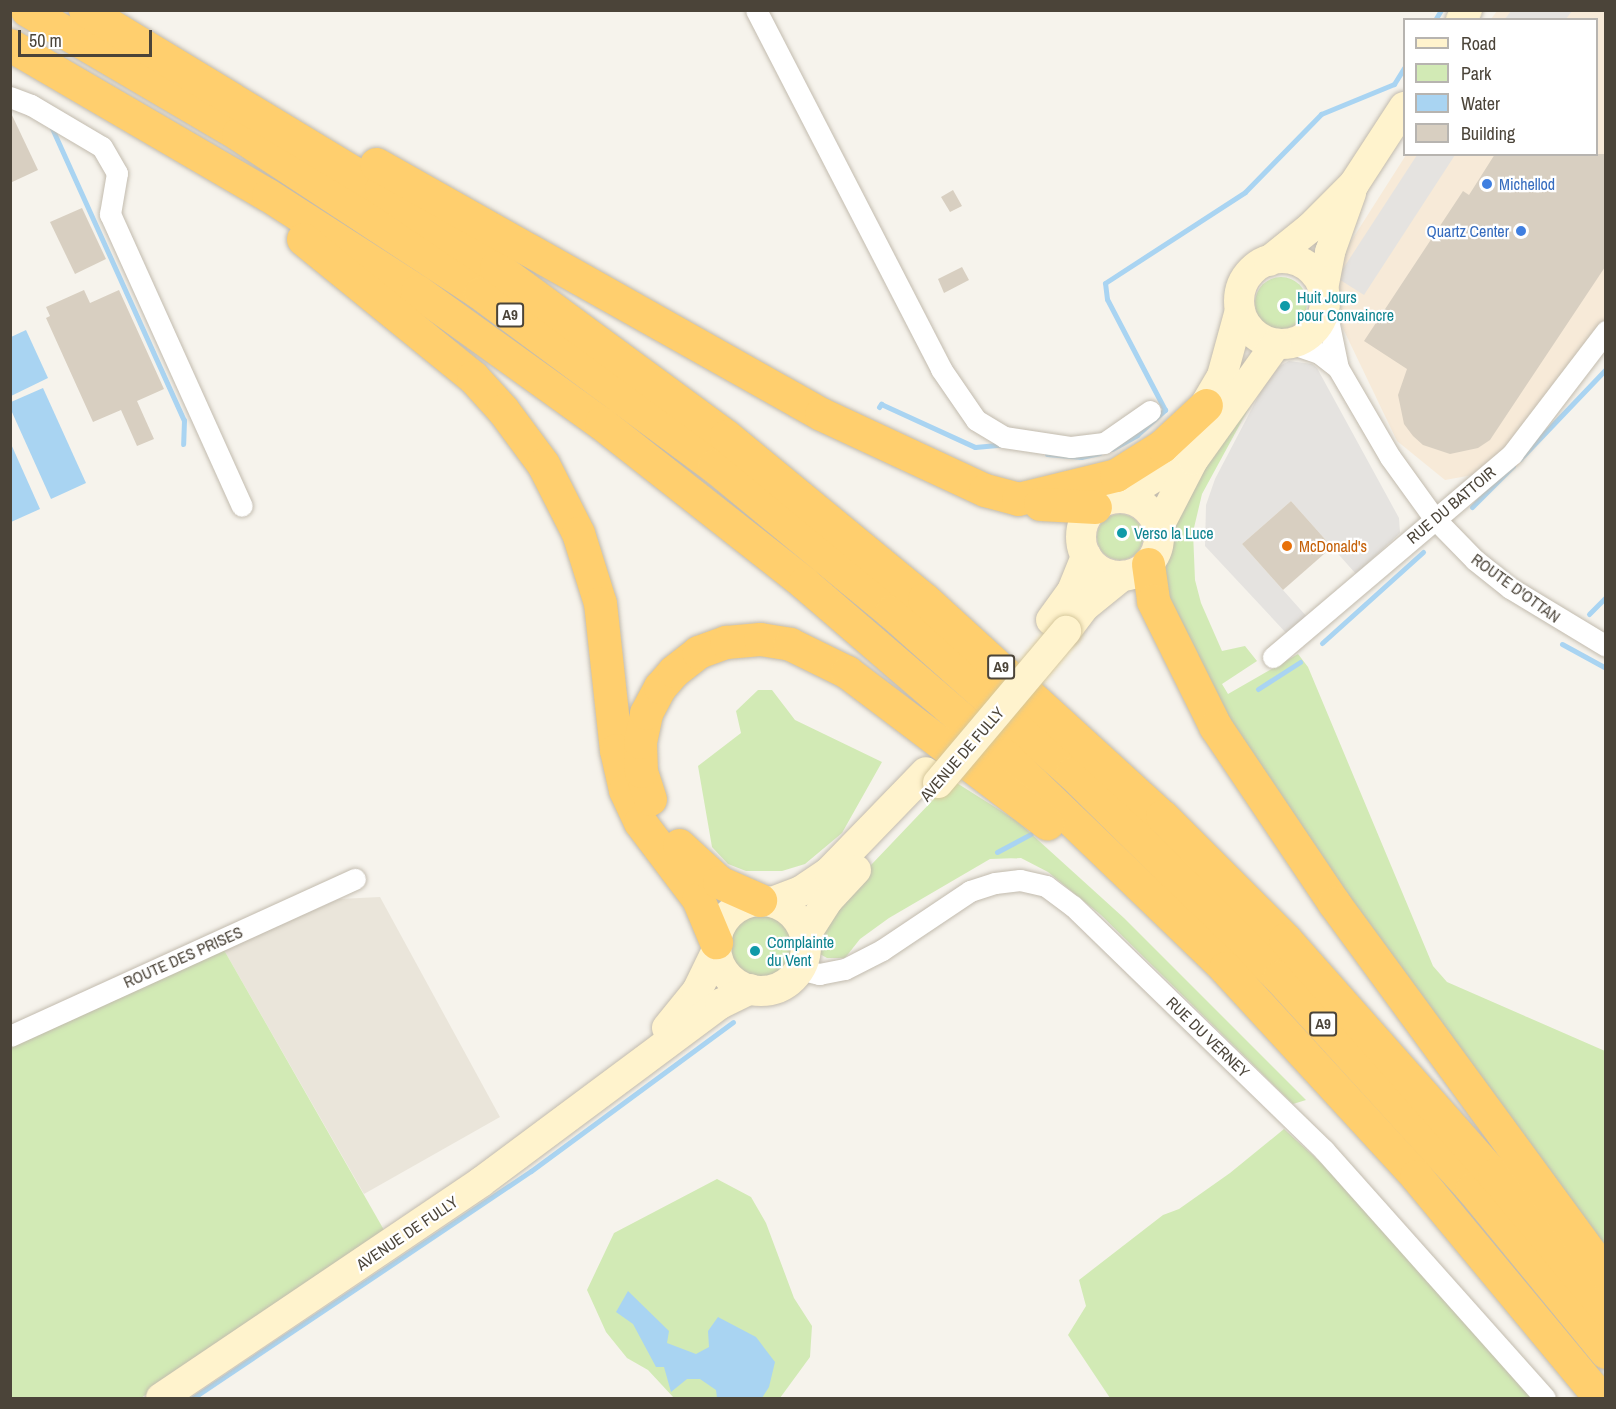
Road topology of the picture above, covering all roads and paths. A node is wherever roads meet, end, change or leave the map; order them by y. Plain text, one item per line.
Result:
1 (27, 10) edge
2 (86, 10) edge
3 (93, 10) edge
4 (756, 10) edge
5 (10, 45) edge
6 (67, 77) junction
7 (10, 97) edge
8 (1403, 109) edge
9 (1354, 184) junction
10 (1269, 261) junction
11 (1324, 295) junction
12 (1240, 310) junction
13 (1605, 331) edge
14 (1283, 344) junction
15 (1338, 368) junction
16 (1206, 405) junction
17 (1150, 411) dead end
18 (1018, 499) junction
19 (1108, 503) junction
20 (242, 506) dead end
21 (1434, 518) junction
22 (1158, 528) junction
23 (1086, 556) junction
24 (1135, 570) junction
25 (1059, 626) junction
26 (1605, 646) edge
27 (1273, 657) dead end
28 (932, 777) junction
29 (355, 879) dead end
30 (766, 901) junction
31 (805, 936) junction
32 (716, 947) junction
33 (799, 969) junction
34 (751, 989) junction
35 (10, 1035) edge
36 (1299, 1045) junction
37 (645, 1057) junction
38 (1605, 1275) edge
39 (1605, 1310) edge
40 (1605, 1352) edge
41 (161, 1398) edge
42 (1545, 1398) edge
43 (1600, 1398) edge

1 - 40 highway, A9
2 - 39 highway, A9
3 - 18 highway
4 - 17 street
5 - 6 highway
6 - 32 highway
6 - 36 highway
7 - 20 street
8 - 9 main road
9 - 10 main road
9 - 11 main road
10 - 11 main road
10 - 12 main road
11 - 14 main road
11 - 15 street, ROUTE D'OTTAN
12 - 14 main road
12 - 16 main road
13 - 21 street, RUE DU BATTOIR
14 - 15 street, ROUTE D'OTTAN
14 - 22 main road
15 - 21 street, ROUTE D'OTTAN
16 - 18 highway
16 - 19 main road
18 - 19 highway
19 - 22 main road
19 - 23 main road
21 - 26 street, ROUTE D'OTTAN
21 - 27 street, RUE DU BATTOIR
22 - 24 main road
23 - 24 main road
23 - 25 main road, AVENUE DE FULLY
24 - 25 main road, AVENUE DE FULLY
24 - 38 highway
25 - 28 main road, AVENUE DE FULLY, bridge
28 - 30 main road, AVENUE DE FULLY
28 - 31 main road, AVENUE DE FULLY
29 - 35 street, ROUTE DES PRISES
30 - 31 main road
30 - 32 main road
30 - 36 highway
31 - 33 main road
32 - 34 main road
32 - 37 main road, AVENUE DE FULLY
33 - 34 main road
33 - 42 street, RUE DU VERNEY
34 - 37 main road, AVENUE DE FULLY
36 - 43 highway
37 - 41 main road, AVENUE DE FULLY

